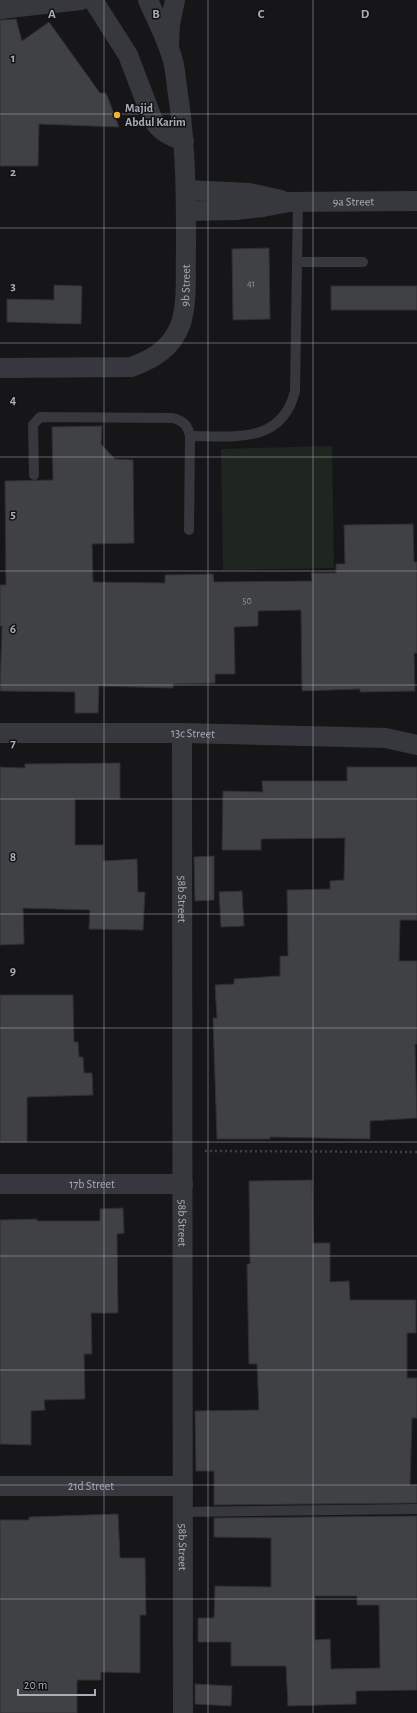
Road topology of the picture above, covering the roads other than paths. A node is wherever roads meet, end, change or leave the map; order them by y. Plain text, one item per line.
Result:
1 (81, 0) edge
2 (93, 0) edge
3 (148, 0) edge
4 (175, 0) edge
5 (0, 9) edge
6 (169, 48) junction
7 (184, 141) junction
8 (186, 190) junction
9 (417, 201) edge
10 (294, 202) junction
11 (186, 211) junction
12 (297, 262) junction
13 (363, 262) dead end
14 (0, 368) edge
15 (190, 436) junction
16 (34, 475) dead end
17 (189, 530) dead end
18 (182, 732) junction
19 (417, 732) edge
20 (0, 733) edge
21 (386, 738) junction
22 (417, 745) edge
23 (0, 1184) edge
24 (183, 1184) junction
25 (0, 1486) edge
26 (183, 1486) junction
27 (417, 1510) edge
28 (183, 1512) junction
29 (184, 1713) edge

1 - 5 street
2 - 7 street
3 - 6 street, 9b Street
4 - 6 street, 9b Street
6 - 7 street, 9b Street
7 - 8 street, 9b Street
8 - 10 street, 9a Street
8 - 11 street, 9b Street
9 - 10 street, 9a Street
10 - 11 street, 9a Street
10 - 12 lane
11 - 14 street, 9b Street
12 - 13 lane
12 - 15 lane
15 - 16 lane
15 - 17 lane
18 - 20 street, 13c Street
18 - 21 street, 13c Street
18 - 24 street, 58b Street
19 - 21 street, 13c Street
21 - 22 street, 13c Street
23 - 24 street, 17b Street
24 - 26 street, 58b Street
25 - 26 street, 21d Street
26 - 28 street, 58b Street
27 - 28 lane
28 - 29 street, 58b Street

